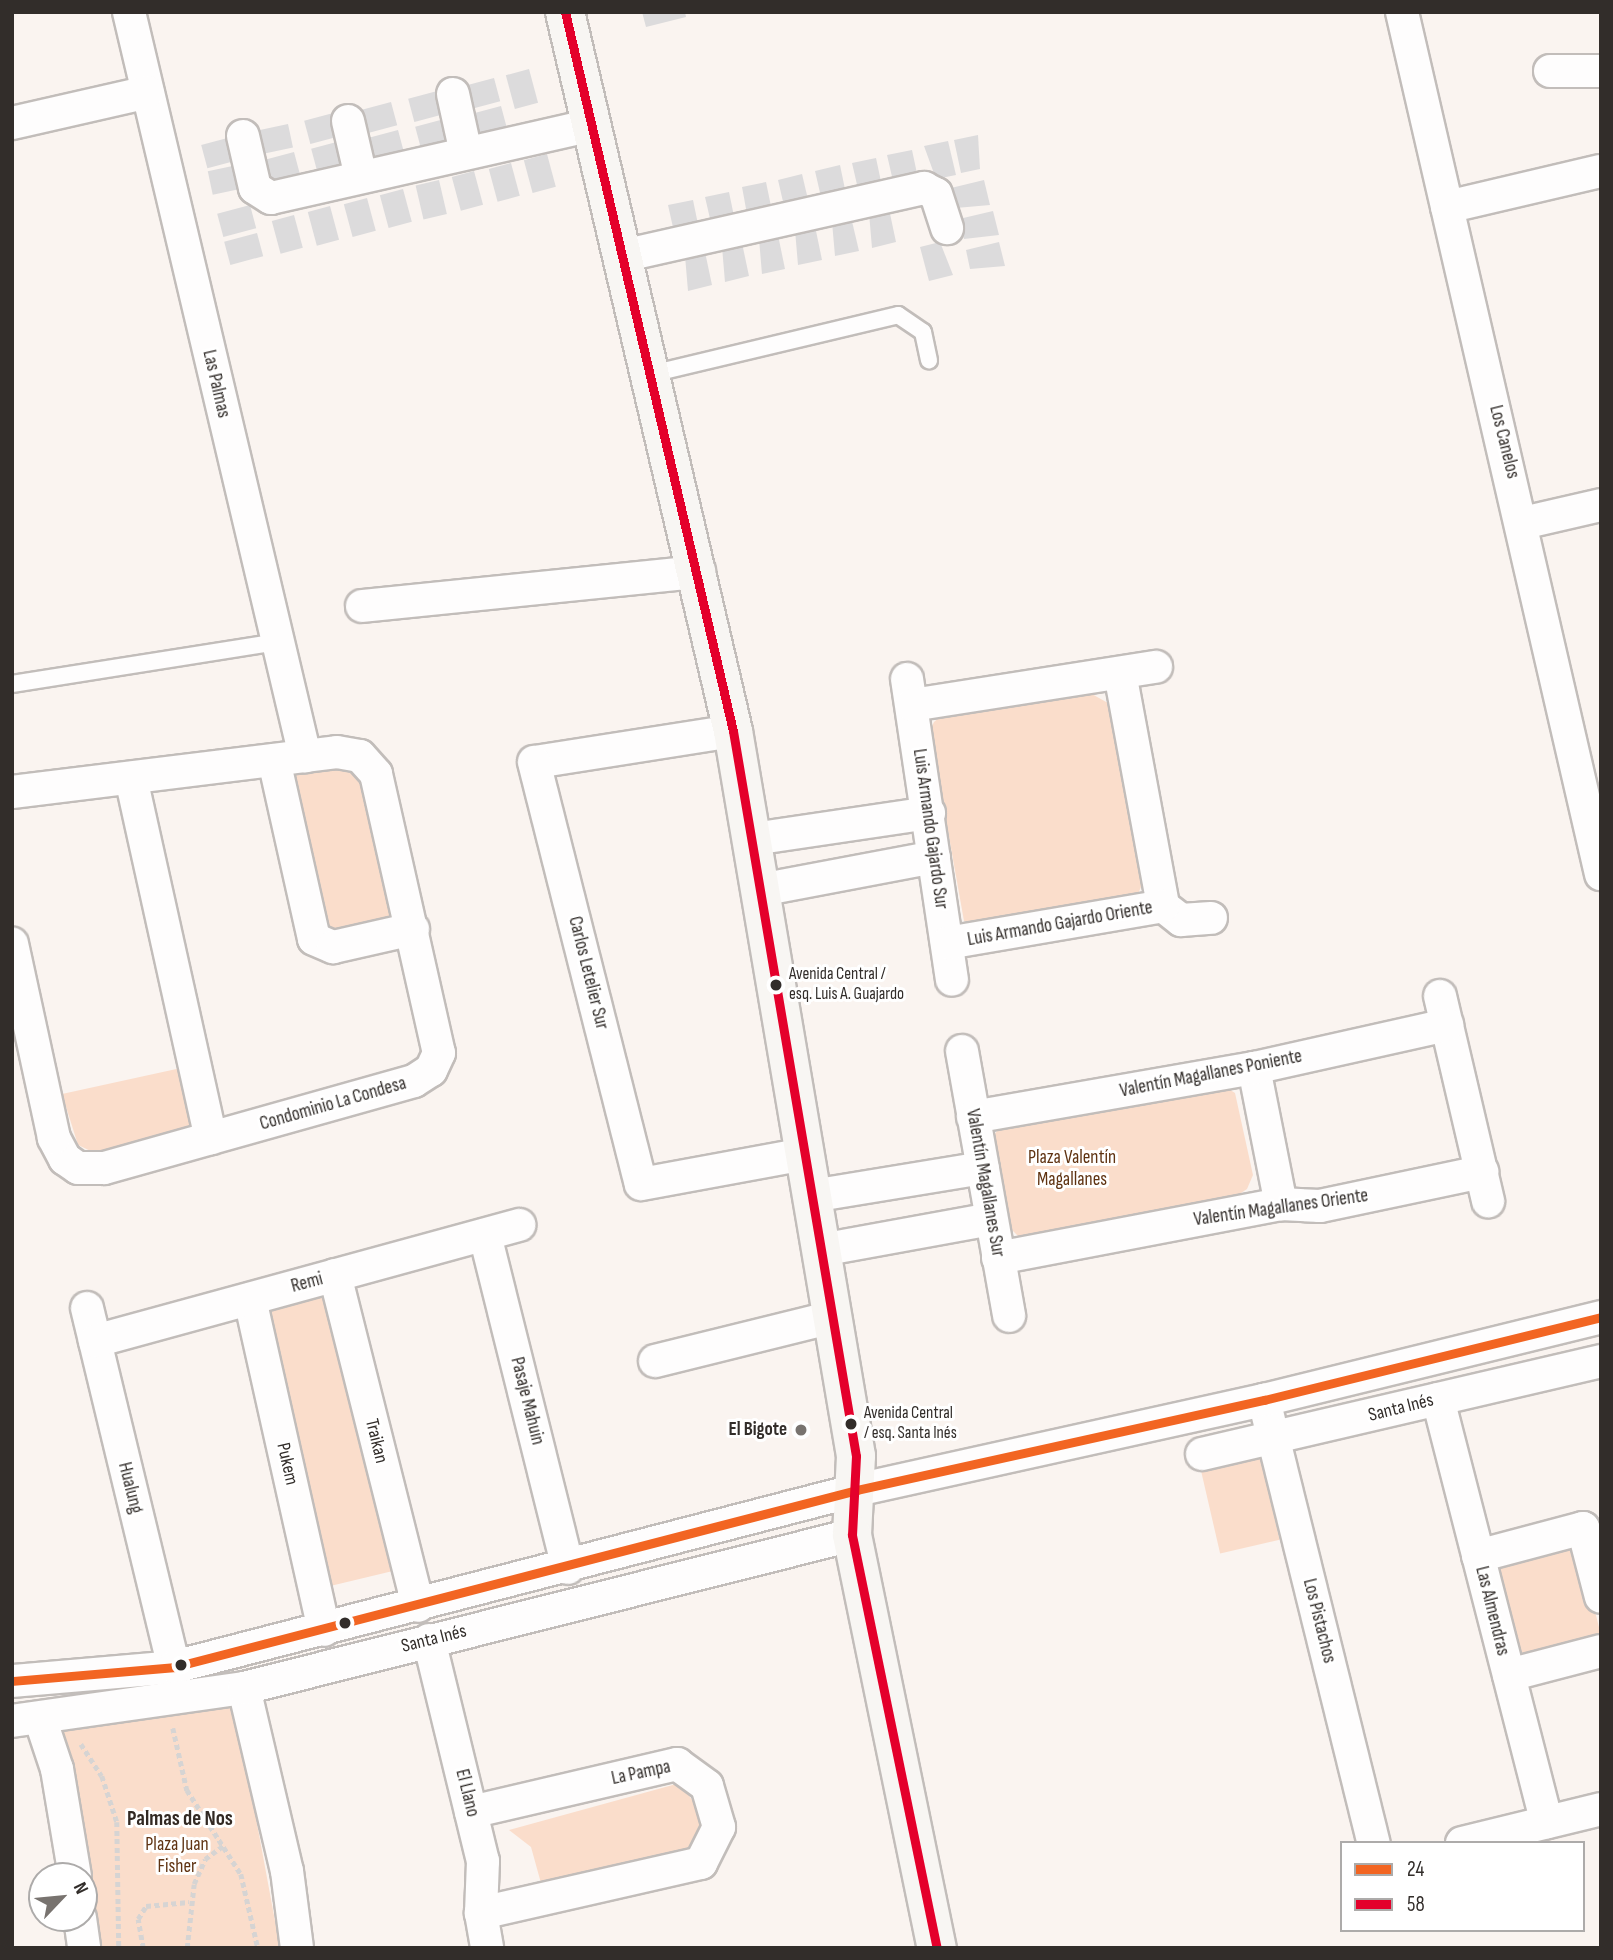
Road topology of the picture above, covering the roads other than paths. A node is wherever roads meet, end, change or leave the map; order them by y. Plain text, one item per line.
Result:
1 (129, 12) edge
2 (565, 12) edge
3 (1402, 12) edge
4 (1550, 71) dead end
5 (1601, 71) edge
6 (148, 92) junction
7 (453, 94) dead end
8 (348, 121) dead end
9 (12, 123) edge
10 (592, 125) junction
11 (243, 136) dead end
12 (467, 153) junction
13 (1601, 172) edge
14 (361, 177) junction
15 (1447, 207) junction
16 (947, 228) dead end
17 (622, 256) junction
18 (929, 360) dead end
19 (650, 374) junction
20 (1601, 505) edge
21 (1523, 523) junction
22 (699, 572) junction
23 (362, 606) dead end
24 (277, 642) junction
25 (1156, 667) dead end
26 (1120, 673) junction
27 (12, 684) edge
28 (733, 731) junction
29 (290, 758) junction
30 (131, 778) junction
31 (12, 792) edge
32 (929, 813) junction
33 (753, 839) junction
34 (934, 858) junction
35 (1601, 874) edge
36 (761, 890) junction
37 (1163, 906) junction
38 (1211, 918) dead end
39 (413, 929) junction
40 (12, 943) edge
41 (947, 943) junction
42 (951, 980) dead end
43 (961, 1051) dead end
44 (1254, 1068) junction
45 (973, 1116) junction
46 (211, 1138) junction
47 (804, 1154) junction
48 (982, 1167) junction
49 (1485, 1186) joint
50 (812, 1196) junction
51 (1281, 1204) junction
52 (991, 1219) junction
53 (519, 1225) dead end
54 (485, 1235) junction
55 (821, 1250) junction
56 (999, 1258) junction
57 (335, 1275) junction
58 (250, 1299) junction
59 (87, 1308) dead end
60 (1009, 1316) dead end
61 (833, 1317) junction
62 (1601, 1317) edge
63 (95, 1341) junction
64 (655, 1361) dead end
65 (1601, 1361) edge
66 (1438, 1399) junction
67 (1264, 1400) junction
68 (1274, 1440) junction
69 (1202, 1454) dead end
70 (857, 1490) junction
71 (852, 1535) junction
72 (1478, 1556) junction
73 (568, 1567) junction
74 (1601, 1597) edge
75 (418, 1606) junction
76 (324, 1630) junction
77 (429, 1640) junction
78 (1601, 1651) edge
79 (174, 1667) junction
80 (1509, 1675) junction
81 (12, 1681) edge
82 (244, 1688) junction
83 (26, 1720) edge
84 (1601, 1809) edge
85 (471, 1812) junction
86 (1547, 1822) junction
87 (1374, 1841) edge
88 (1470, 1841) edge
89 (73, 1862) edge
90 (481, 1913) junction
91 (297, 1948) edge
92 (487, 1948) edge
93 (937, 1948) edge

1 - 6 street, Las Palmas
2 - 10 street
3 - 15 street, Los Canelos
4 - 5 street
6 - 9 street
6 - 24 street, Las Palmas
7 - 12 street
8 - 14 street
10 - 12 street
10 - 17 street
11 - 14 street
12 - 14 street
13 - 15 street
15 - 21 street, Los Canelos
16 - 17 street
17 - 19 street
18 - 19 lane
19 - 22 street
20 - 21 street
21 - 35 street, Los Canelos
22 - 23 street
22 - 28 street
24 - 27 lane
24 - 29 street, Las Palmas
25 - 26 street
26 - 32 street, Luis Armando Gajardo Sur
26 - 37 street
28 - 33 street
28 - 47 street, Carlos Letelier Sur
29 - 30 street, Condominio La Condesa
29 - 39 street, Condominio La Condesa
29 - 39 street
30 - 31 street, Condominio La Condesa
30 - 46 street
32 - 33 street
32 - 34 street, Luis Armando Gajardo Sur
33 - 36 street
34 - 36 street
34 - 41 street, Luis Armando Gajardo Sur
36 - 47 street
37 - 38 street, Luis Armando Gajardo Oriente
37 - 41 street, Luis Armando Gajardo Oriente
39 - 46 street, Condominio La Condesa
40 - 46 street, Condominio La Condesa
41 - 42 street, Luis Armando Gajardo Sur
43 - 45 street, Valentín Magallanes Sur
44 - 45 street, Valentín Magallanes Poniente
44 - 49 street, Valentín Magallanes Poniente
44 - 51 street
45 - 48 street, Valentín Magallanes Sur
47 - 50 street
48 - 50 street
48 - 52 street, Valentín Magallanes Sur
49 - 51 street, Valentín Magallanes Oriente
50 - 55 street
51 - 56 street, Valentín Magallanes Oriente
52 - 55 street
52 - 56 street, Valentín Magallanes Sur
53 - 54 street, Remi
54 - 57 street, Remi
54 - 73 street, Pasaje Mahuin
55 - 61 street
56 - 60 street, Valentín Magallanes Sur
57 - 58 street, Remi
57 - 75 street, Traikan
58 - 63 street, Remi
58 - 76 street, Pukem
59 - 63 street, Hualung
61 - 64 street
61 - 70 street
62 - 67 street, Santa Inés
63 - 79 street, Hualung
65 - 66 street, Santa Inés
66 - 68 street, Santa Inés
66 - 72 street, Las Almendras
67 - 68 street, Los Pistachos
67 - 70 street, Santa Inés
68 - 69 street, Santa Inés
68 - 87 street, Los Pistachos
70 - 71 street
70 - 73 street, Santa Inés
71 - 77 street, Santa Inés
71 - 93 street
72 - 74 street
72 - 80 street, Las Almendras
73 - 75 street, Santa Inés
75 - 76 street, Santa Inés
76 - 79 street, Santa Inés
77 - 82 street, Santa Inés
77 - 85 street, El Llano
78 - 80 street
79 - 81 street, Santa Inés
80 - 86 street, Las Almendras
82 - 83 street, Santa Inés
82 - 91 street
83 - 89 street
84 - 86 street
85 - 90 street, El Llano
85 - 90 street, La Pampa
86 - 88 street
90 - 92 street, El Llano

